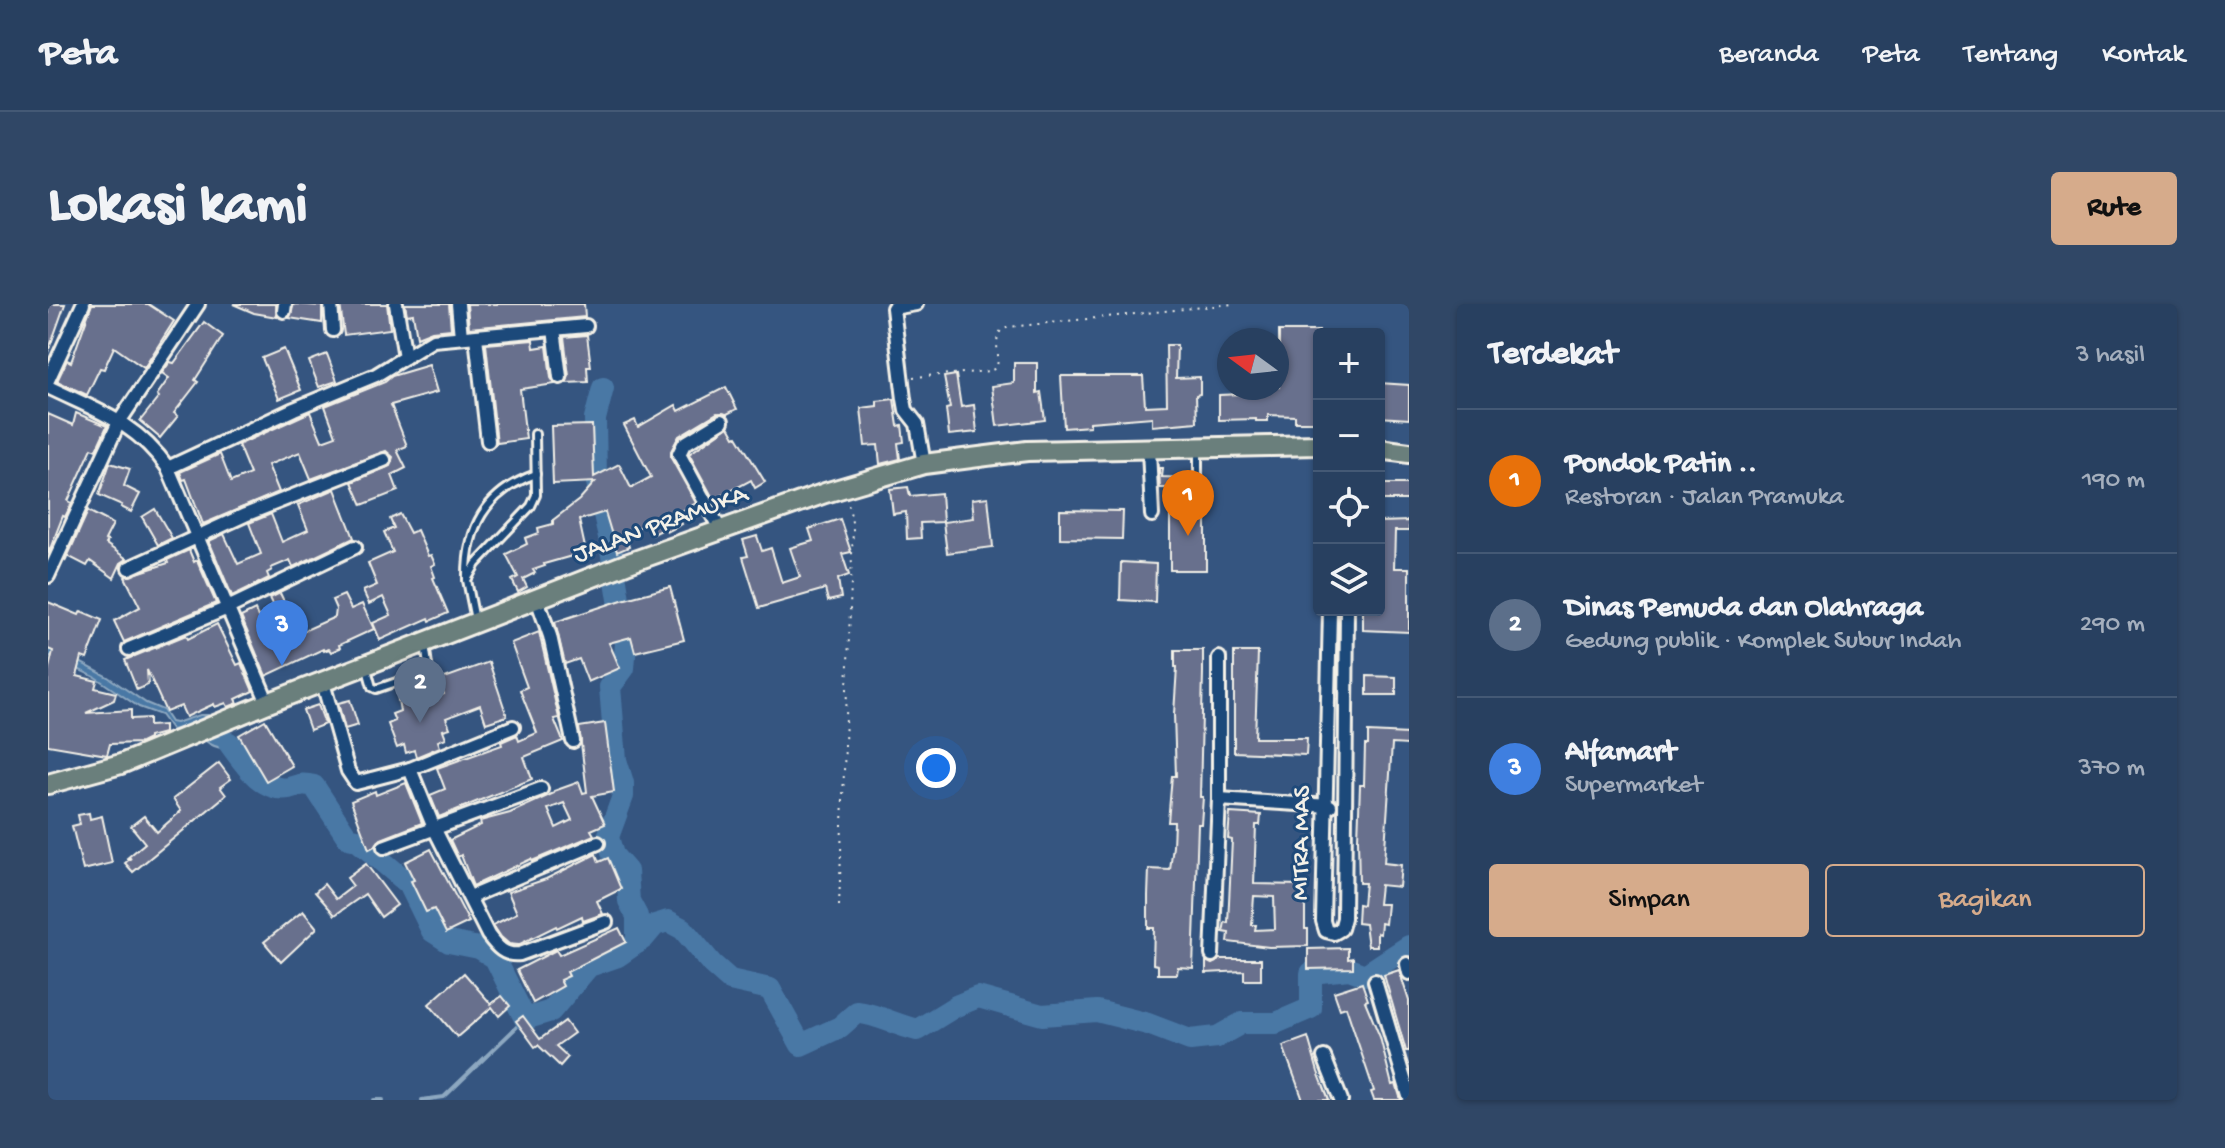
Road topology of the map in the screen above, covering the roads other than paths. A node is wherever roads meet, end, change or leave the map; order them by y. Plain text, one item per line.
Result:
1 (83, 304) edge
2 (198, 304) edge
3 (331, 304) edge
4 (396, 304) edge
5 (458, 304) edge
6 (916, 304) edge
7 (586, 326) dead end
8 (554, 329) junction
9 (333, 330) dead end
10 (461, 337) junction
11 (476, 337) junction
12 (405, 357) junction
13 (560, 377) dead end
14 (48, 380) edge
15 (48, 387) edge
16 (722, 421) dead end
17 (119, 422) junction
18 (535, 434) dead end
19 (488, 441) dead end
20 (1313, 445) edge
21 (1198, 447) junction
22 (1149, 449) junction
23 (1385, 450) edge
24 (1409, 453) edge
25 (384, 460) dead end
26 (924, 464) junction
27 (168, 468) junction
28 (536, 474) junction
29 (1198, 498) dead end
30 (1152, 515) dead end
31 (721, 531) junction
32 (196, 537) junction
33 (355, 547) dead end
34 (129, 568) dead end
35 (48, 576) edge
36 (467, 580) junction
37 (537, 599) junction
38 (228, 608) junction
39 (1330, 616) edge
40 (1347, 616) edge
41 (476, 624) junction
42 (425, 644) junction
43 (129, 649) dead end
44 (1219, 658) dead end
45 (1330, 660) junction
46 (1346, 660) junction
47 (366, 667) junction
48 (323, 683) junction
49 (268, 703) junction
50 (513, 727) dead end
51 (573, 741) dead end
52 (410, 769) junction
53 (48, 784) edge
54 (541, 789) dead end
55 (1219, 799) junction
56 (1325, 805) junction
57 (1345, 808) junction
58 (434, 828) junction
59 (598, 843) dead end
60 (384, 847) dead end
61 (470, 897) junction
62 (606, 922) dead end
63 (1212, 955) dead end
64 (1375, 981) dead end
65 (1324, 1057) dead end
66 (1409, 1096) edge
67 (1341, 1100) edge

1 - 14 street
2 - 17 street
3 - 9 street
4 - 12 street
5 - 10 street
6 - 26 street
7 - 8 street
8 - 11 street
8 - 13 street
10 - 11 street
10 - 12 street
11 - 19 street
12 - 27 street
15 - 17 street
16 - 31 street
17 - 27 street
17 - 35 street
18 - 28 lane
20 - 21 main road, JALAN PRAMUKA
21 - 22 main road, JALAN PRAMUKA
21 - 29 lane
22 - 26 main road, JALAN PRAMUKA
22 - 30 street
23 - 24 main road
25 - 32 street
26 - 31 main road, JALAN PRAMUKA
27 - 32 street
28 - 36 lane
28 - 36 lane
31 - 37 main road, JALAN PRAMUKA
32 - 34 street
32 - 38 street
33 - 38 street
36 - 41 lane
37 - 41 main road, JALAN PRAMUKA
37 - 51 street
38 - 43 street
38 - 49 street
39 - 45 street, MITRA MAS
40 - 46 street, MITRA MAS
41 - 42 main road, JALAN PRAMUKA
42 - 47 main road, JALAN PRAMUKA
42 - 47 lane
44 - 55 street
45 - 46 street
45 - 56 street, MITRA MAS
46 - 57 street, MITRA MAS
47 - 48 main road, JALAN PRAMUKA
48 - 49 main road, JALAN PRAMUKA
48 - 52 street
49 - 53 main road, JALAN PRAMUKA
50 - 52 street
52 - 58 street
54 - 58 street
55 - 56 street
55 - 63 street
56 - 57 street
56 - 57 street, MITRA MAS
58 - 60 street
58 - 61 street
59 - 61 street
61 - 62 street
64 - 66 street
65 - 67 street

